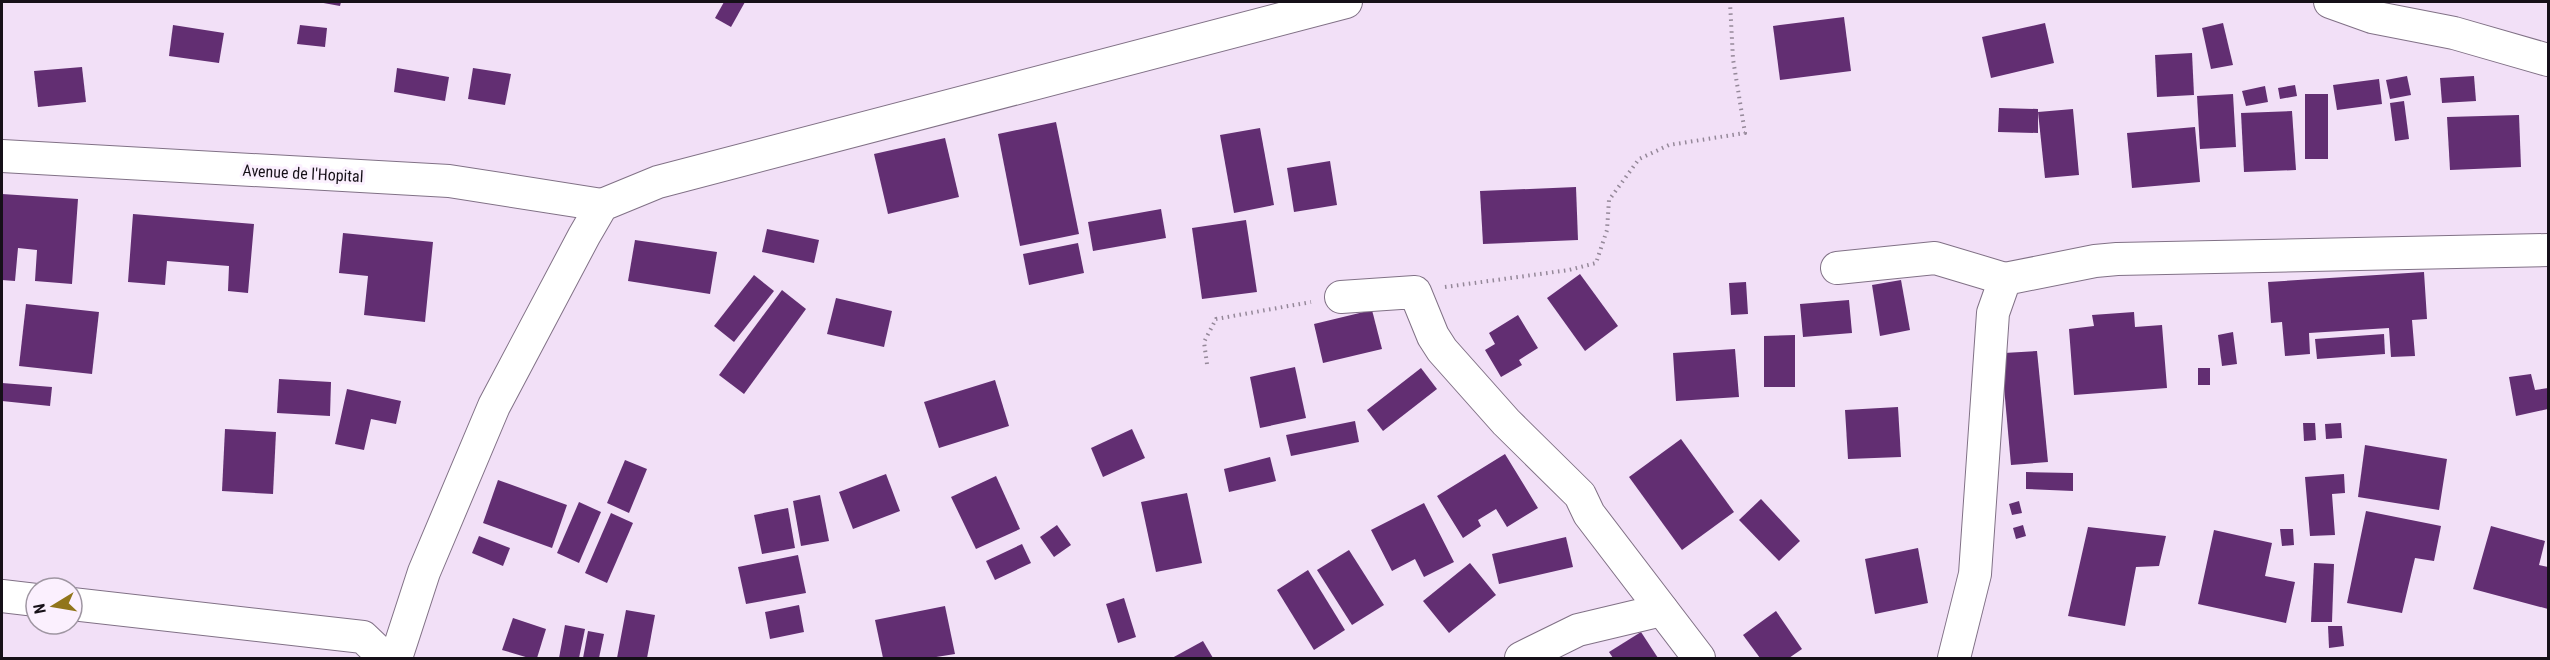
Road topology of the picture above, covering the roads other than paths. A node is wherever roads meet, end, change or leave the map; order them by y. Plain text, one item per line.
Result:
1 (1346, 2) edge
2 (2330, 2) edge
3 (2548, 60) edge
4 (2, 156) edge
5 (602, 205) junction
6 (2548, 250) edge
7 (1837, 268) dead end
8 (2005, 279) junction
9 (1341, 297) road end
10 (2, 596) edge
11 (24, 599) edge
12 (84, 605) edge
13 (1662, 610) junction
14 (385, 658) edge
15 (396, 658) edge
16 (1521, 658) edge
17 (1699, 658) edge
18 (1954, 658) edge

1 - 5 street
2 - 3 street
4 - 5 street, Avenue de l'Hopital
5 - 15 street
6 - 8 street
7 - 8 street
8 - 18 street
9 - 13 street
10 - 11 street
12 - 14 street
13 - 16 street
13 - 17 street

